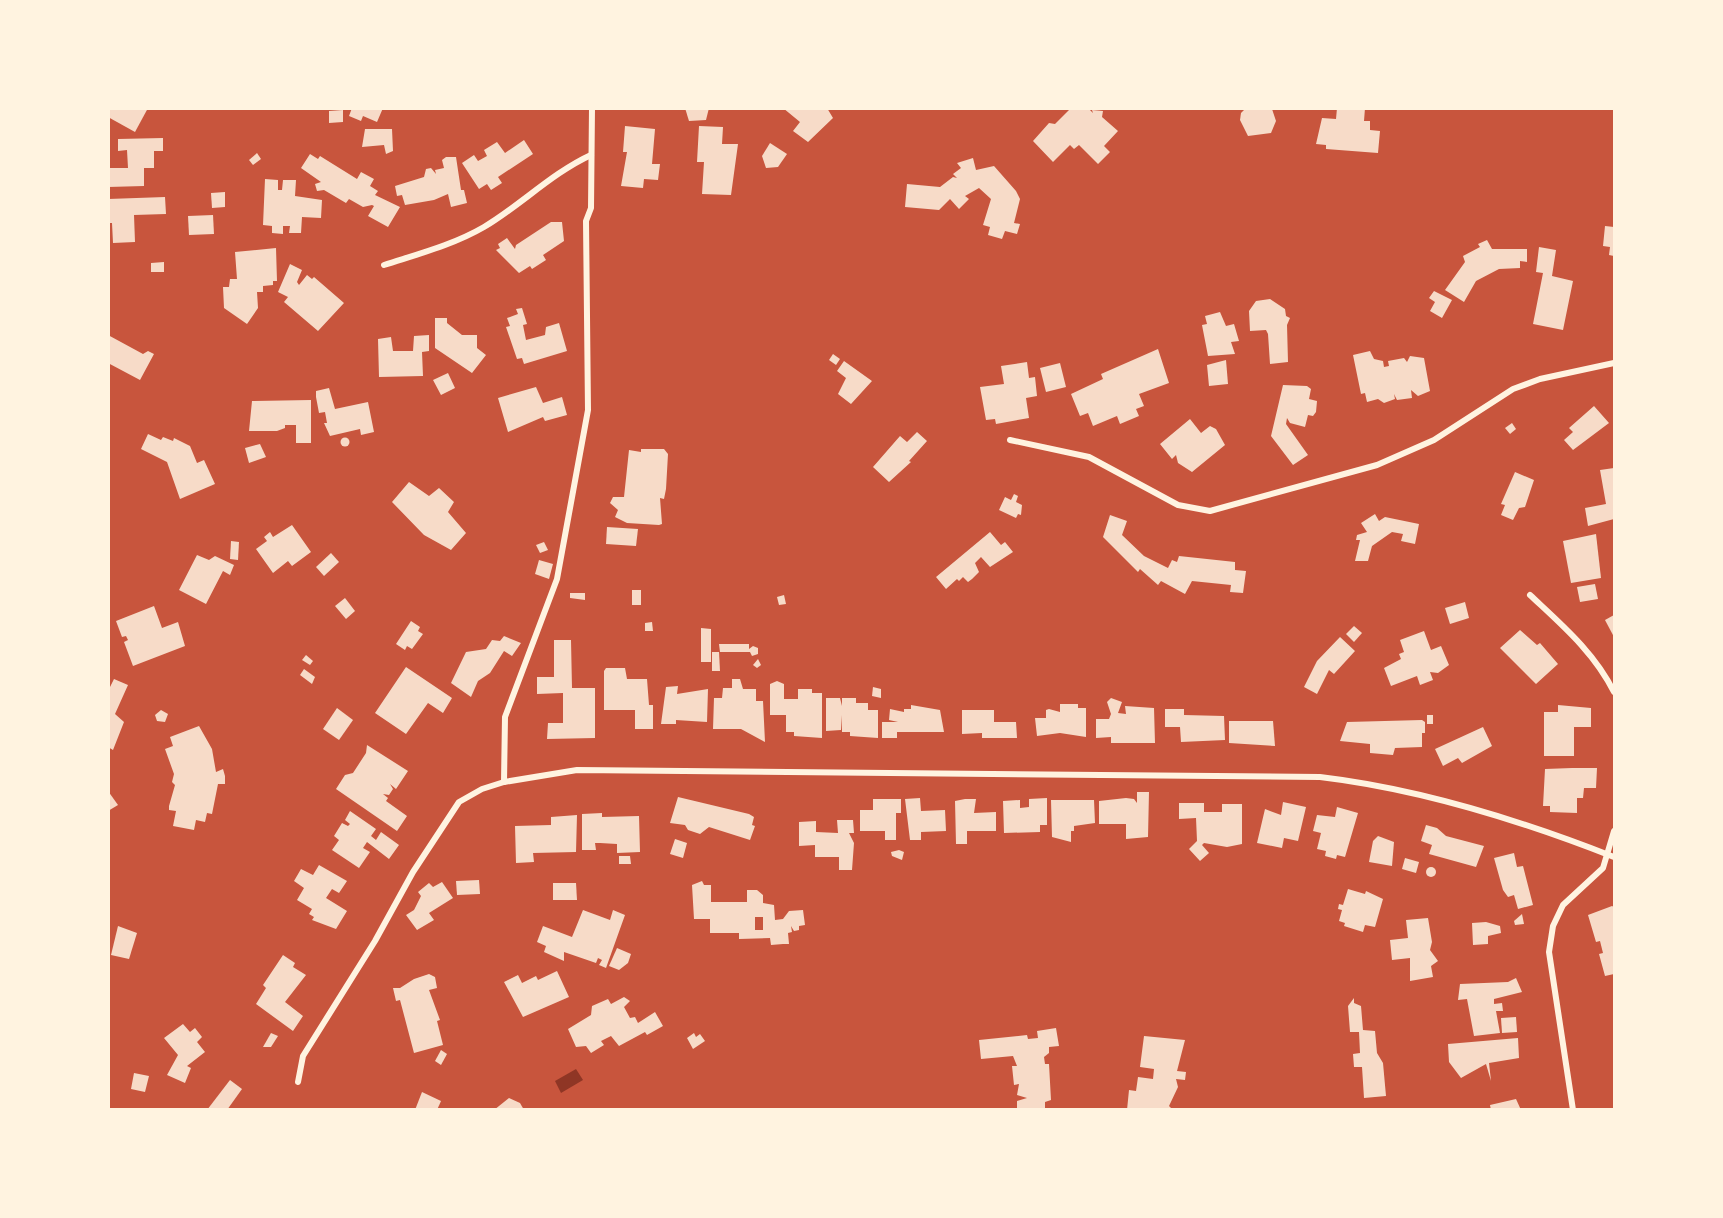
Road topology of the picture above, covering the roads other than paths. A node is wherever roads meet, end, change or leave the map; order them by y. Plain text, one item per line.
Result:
1 (592, 108) edge
2 (591, 155) junction
3 (384, 265) dead end
4 (1615, 363) edge
5 (1010, 440) dead end
6 (1530, 595) dead end
7 (1615, 692) edge
8 (504, 782) junction
9 (1615, 831) edge
10 (1611, 856) edge
11 (298, 1082) dead end
12 (1573, 1110) edge

1 - 2 street
2 - 3 street
2 - 8 street
4 - 5 street
6 - 7 street
8 - 10 street
8 - 11 street
9 - 10 street
10 - 12 street

